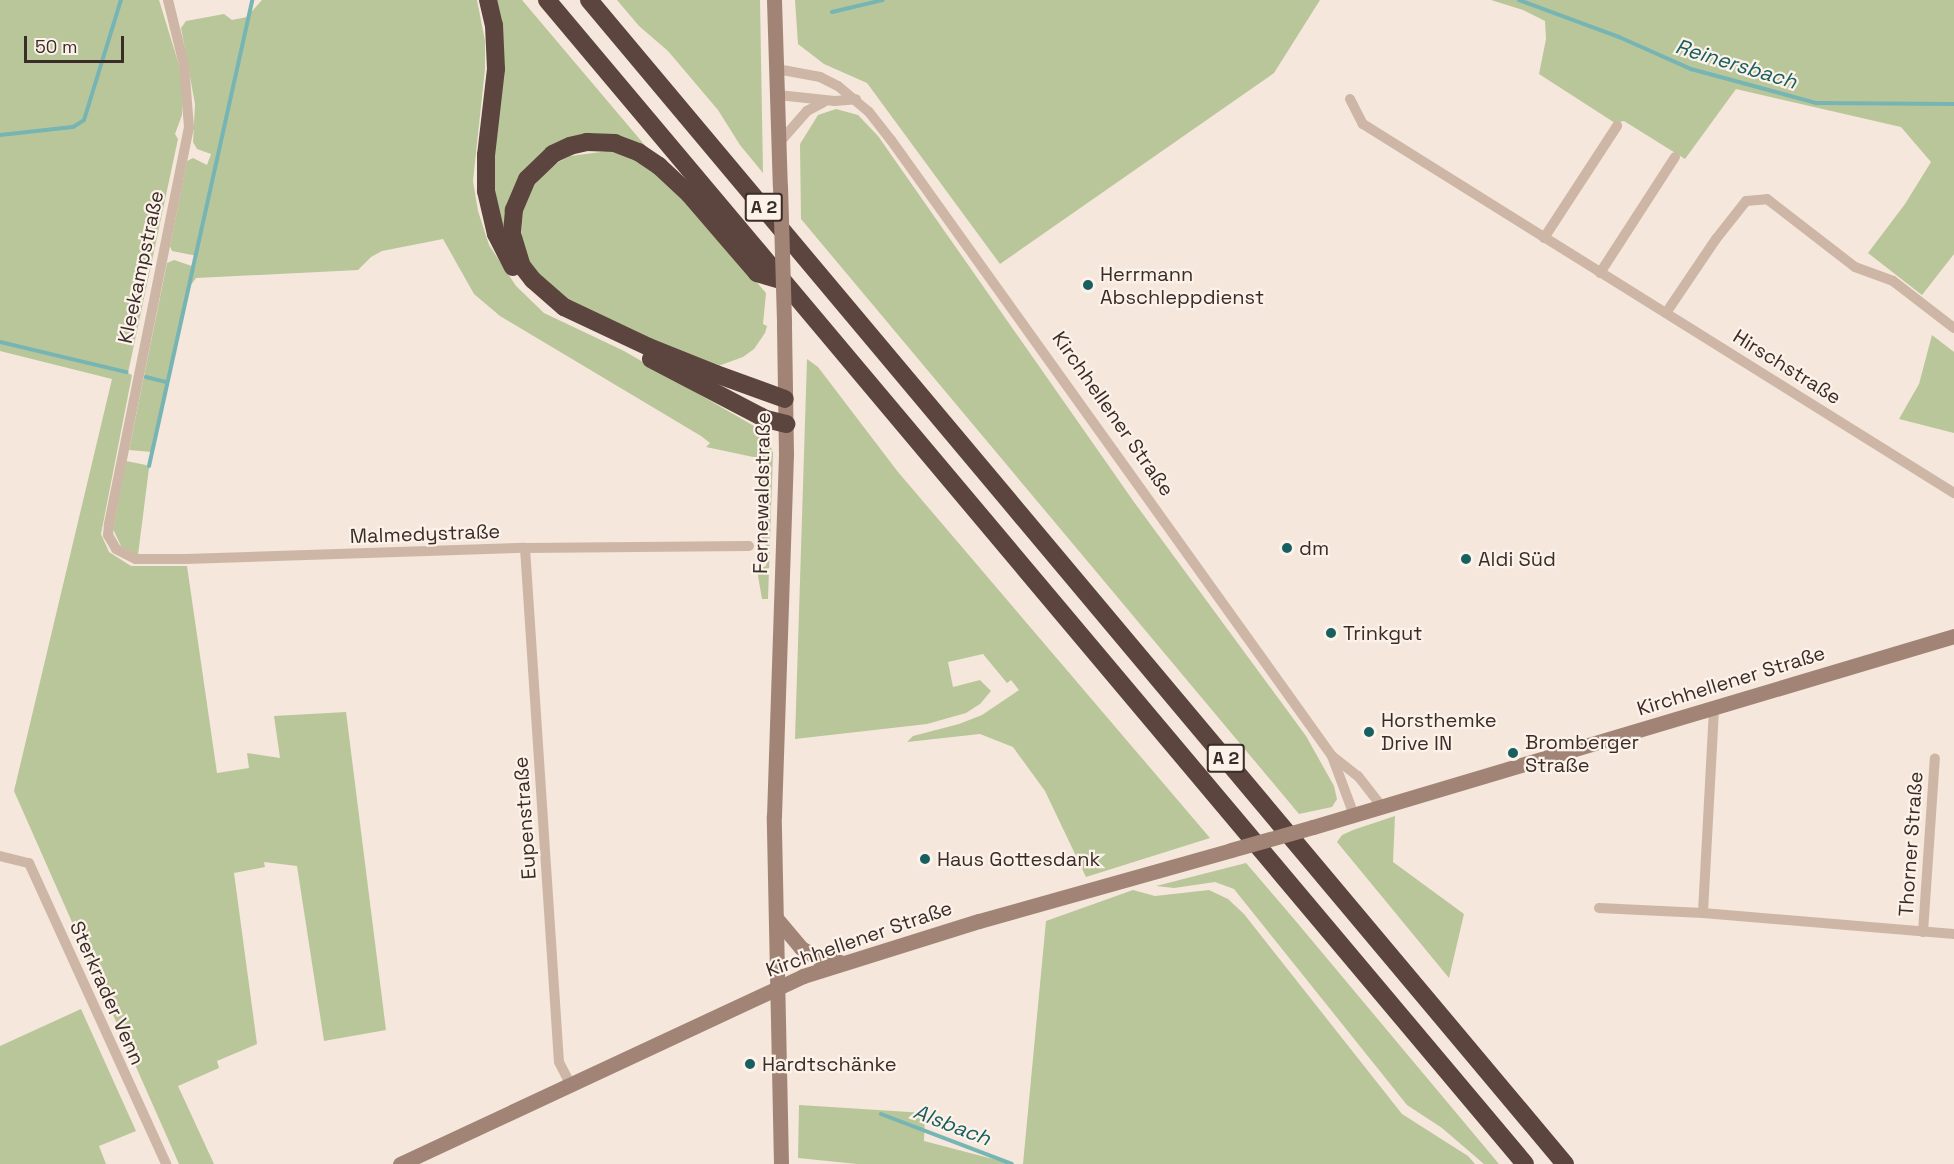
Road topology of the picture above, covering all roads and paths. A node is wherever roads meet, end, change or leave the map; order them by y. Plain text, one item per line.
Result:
1 (168, 0) edge
2 (488, 0) edge
3 (547, 0) edge
4 (589, 0) edge
5 (774, 0) edge
6 (777, 69) junction
7 (778, 95) junction
8 (856, 99) junction
9 (1350, 99) dead end
10 (826, 101) junction
11 (1617, 126) dead end
12 (779, 144) junction
13 (1675, 157) dead end
14 (1544, 238) junction
15 (1600, 273) junction
16 (781, 280) junction
17 (1665, 313) junction
18 (1954, 328) edge
19 (785, 399) junction
20 (786, 424) junction
21 (1954, 493) edge
22 (111, 541) joint
23 (749, 546) dead end
24 (525, 548) junction
25 (1954, 636) edge
26 (1714, 709) junction
27 (1332, 756) junction
28 (1935, 758) dead end
29 (1382, 807) junction
30 (1354, 815) junction
31 (0, 856) edge
32 (1599, 908) dead end
33 (1703, 913) junction
34 (776, 918) junction
35 (1923, 932) junction
36 (1954, 934) edge
37 (846, 962) junction
38 (778, 988) junction
39 (570, 1084) junction
40 (166, 1164) edge
41 (400, 1164) edge
42 (781, 1164) edge
43 (1526, 1164) edge
44 (1565, 1164) edge

1 - 22 street, Kleekampstraße
2 - 20 highway
3 - 16 highway, A 2
4 - 44 highway, A 2
5 - 6 main road, Fernewaldstraße
6 - 7 main road, Fernewaldstraße
6 - 8 street, Kirchhellener Straße
7 - 10 street
7 - 12 main road, Fernewaldstraße
8 - 10 street
8 - 27 street, Kirchhellener Straße
9 - 14 street, Hirschstraße
10 - 12 street
11 - 14 street
12 - 19 main road, Fernewaldstraße, bridge
13 - 15 street
14 - 15 street, Hirschstraße
15 - 17 street, Hirschstraße
16 - 19 highway
16 - 43 highway, A 2
17 - 18 street
17 - 21 street, Hirschstraße
19 - 20 main road, Fernewaldstraße
20 - 34 main road, Fernewaldstraße
22 - 24 street, Malmedystraße
23 - 24 street, Malmedystraße
24 - 39 street, Eupenstraße
25 - 26 main road, Kirchhellener Straße
26 - 29 main road, Kirchhellener Straße
26 - 33 street
27 - 29 street, Kirchhellener Straße
27 - 30 street, Kirchhellener Straße
28 - 35 street, Thorner Straße
29 - 30 main road, Kirchhellener Straße
30 - 37 main road, Kirchhellener Straße, bridge
31 - 40 street, Sterkrader Venn
32 - 33 street
33 - 35 street
34 - 37 main road
34 - 38 main road, Fernewaldstraße
35 - 36 street
37 - 38 main road, Kirchhellener Straße
38 - 39 main road, Kirchhellener Straße
38 - 42 main road, Fernewaldstraße
39 - 41 main road, Kirchhellener Straße

